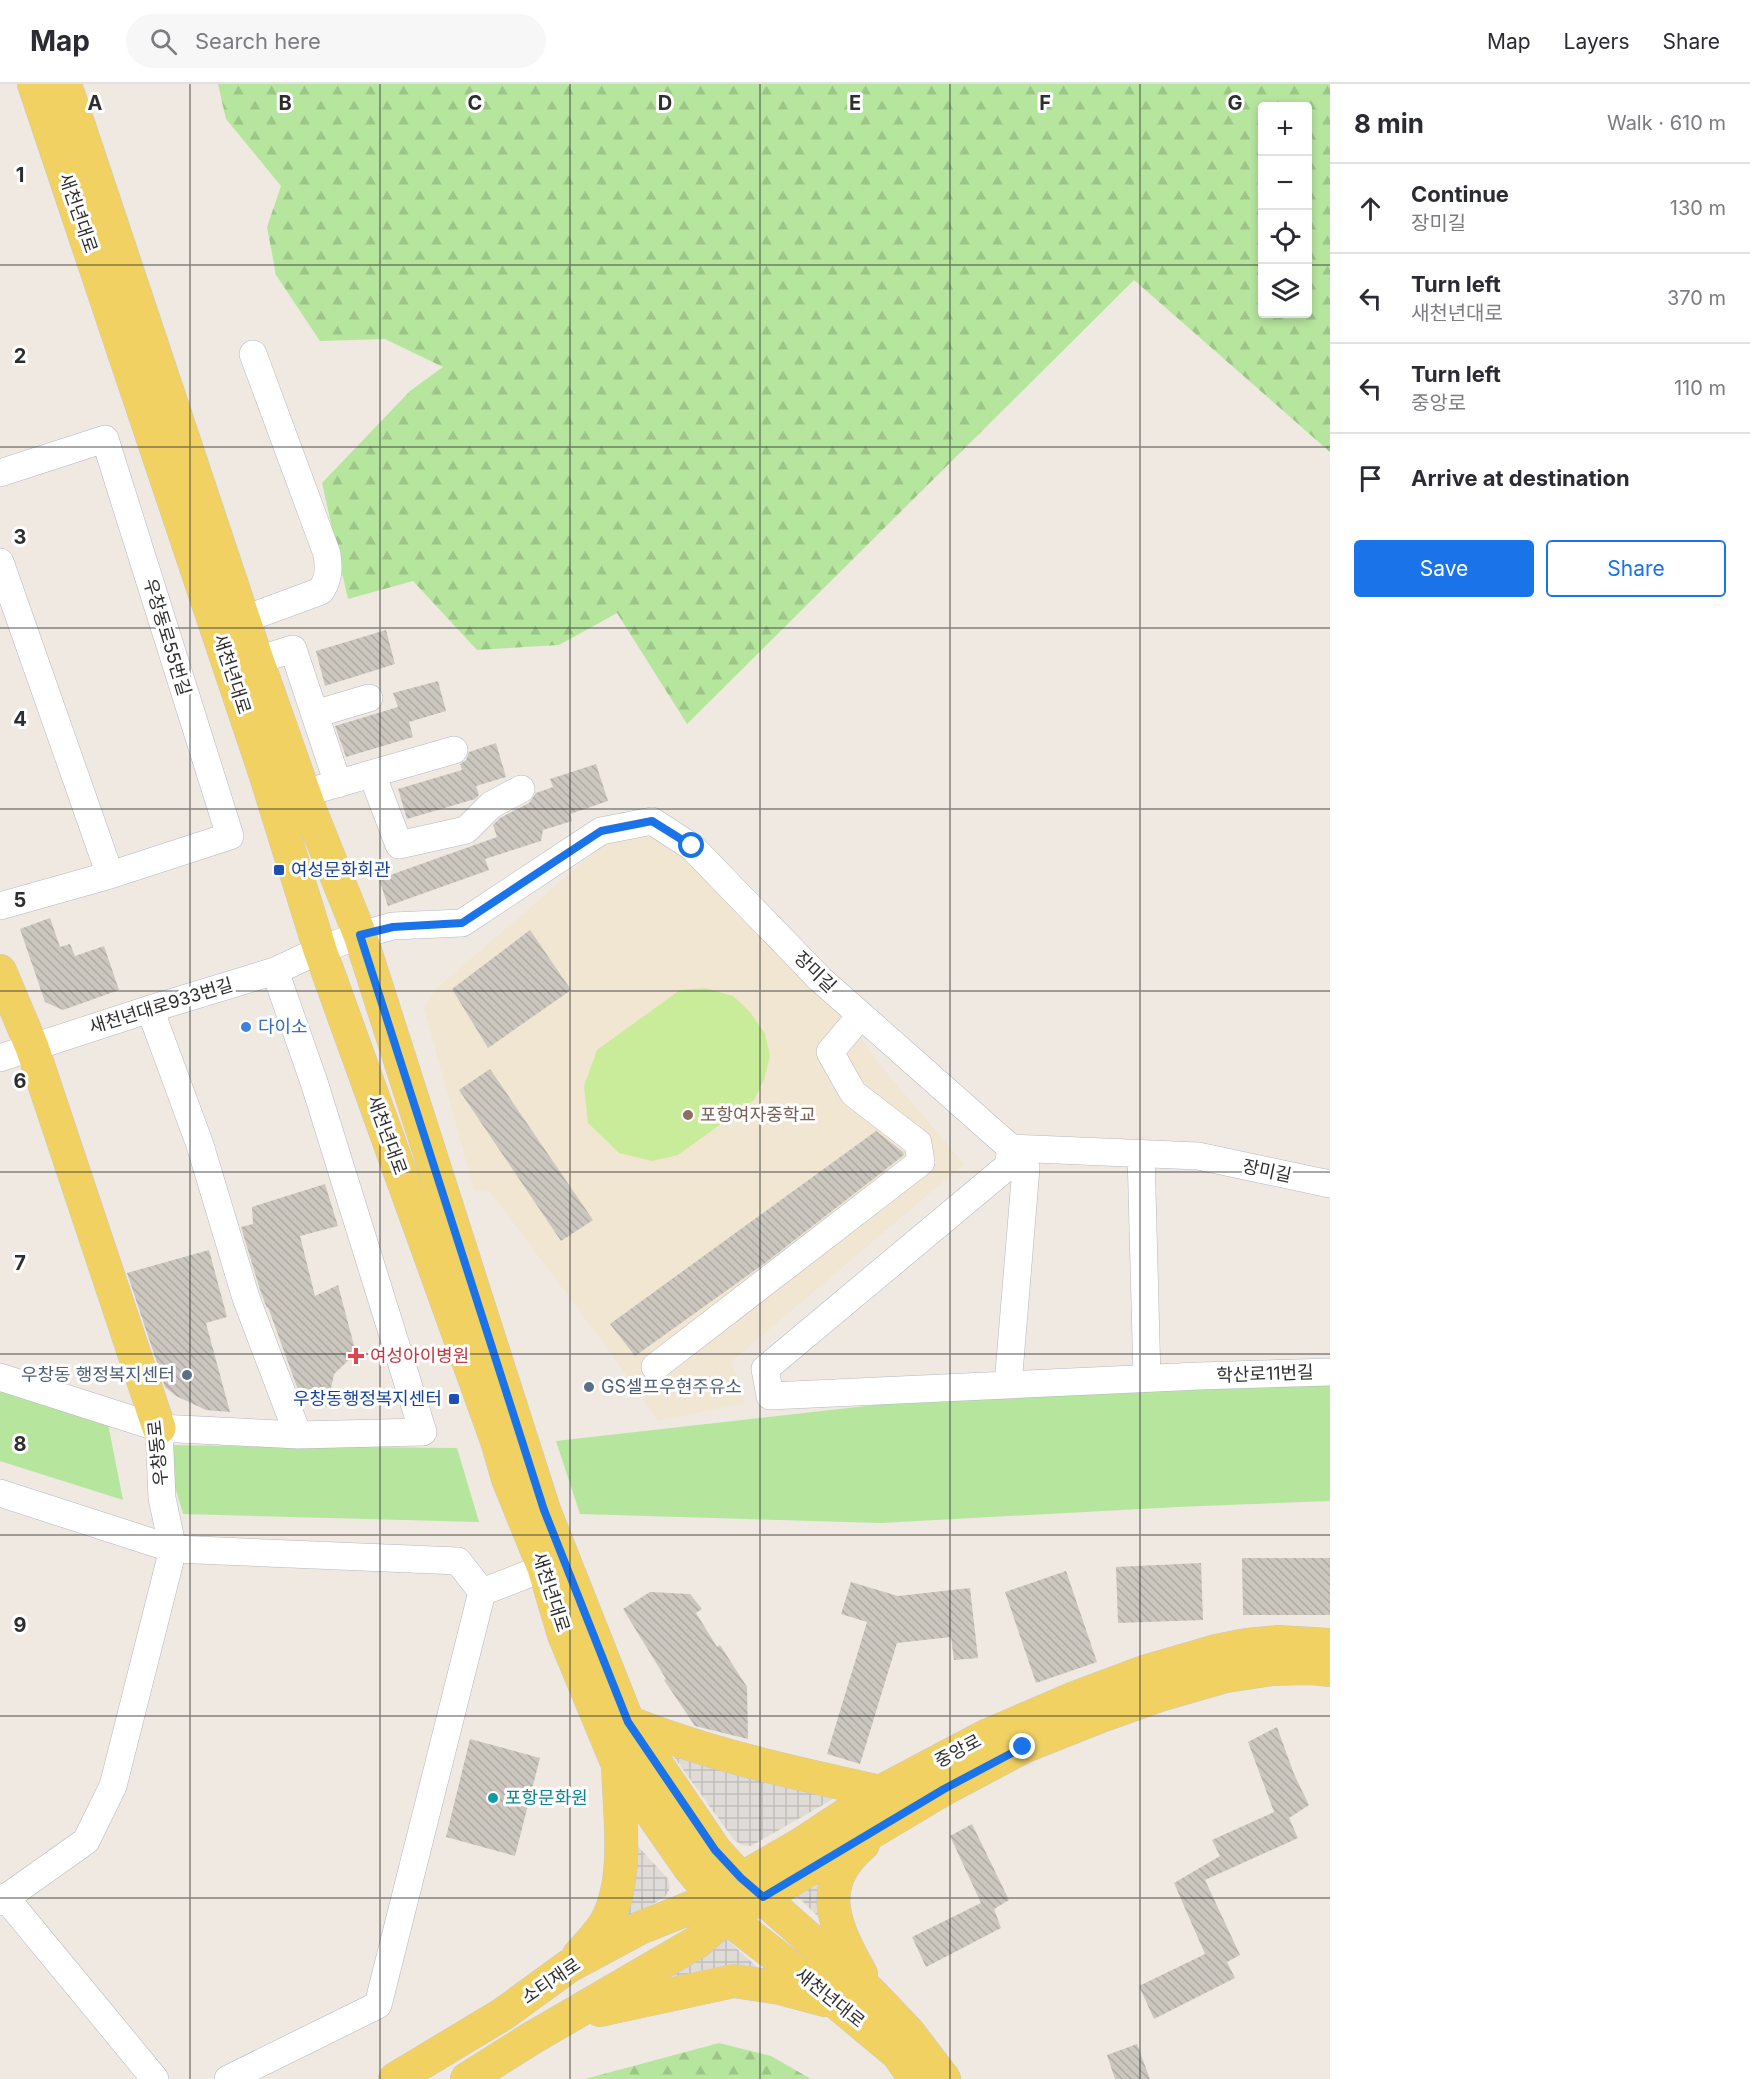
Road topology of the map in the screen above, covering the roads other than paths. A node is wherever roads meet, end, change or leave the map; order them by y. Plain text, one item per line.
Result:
1 (34, 84) edge
2 (65, 84) edge
3 (253, 354) dead end
4 (0, 473) edge
5 (0, 562) edge
6 (230, 625) junction
7 (257, 660) junction
8 (369, 698) dead end
9 (315, 714) junction
10 (454, 750) dead end
11 (372, 774) junction
12 (338, 784) junction
13 (521, 789) dead end
14 (289, 798) junction
15 (110, 875) junction
16 (0, 906) edge
17 (360, 935) junction
18 (320, 950) junction
19 (0, 971) edge
20 (275, 971) junction
21 (150, 1009) junction
22 (861, 1015) junction
23 (32, 1047) junction
24 (0, 1058) edge
25 (1011, 1148) junction
26 (1141, 1153) junction
27 (1330, 1184) edge
28 (655, 1367) dead end
29 (1330, 1372) edge
30 (0, 1377) edge
31 (1148, 1378) junction
32 (1008, 1385) junction
33 (159, 1428) junction
34 (298, 1435) junction
35 (0, 1493) edge
36 (173, 1549) junction
37 (544, 1568) junction
38 (482, 1592) junction
39 (1325, 1665) edge
40 (628, 1722) junction
41 (618, 1765) junction
42 (887, 1805) junction
43 (752, 1888) junction
44 (2, 1900) edge
45 (720, 1907) junction
46 (569, 1966) junction
47 (870, 1992) junction
48 (838, 2004) junction
49 (550, 2029) junction
50 (155, 2079) edge
51 (228, 2079) edge
52 (395, 2079) edge
53 (467, 2079) edge
54 (915, 2079) edge
55 (944, 2079) edge

1 - 6 main road, 새천년대로
2 - 6 main road, 새천년대로
3 - 6 street
4 - 15 street, 우창동로55번길
5 - 15 street
6 - 7 main road, 새천년대로
6 - 14 main road, 새천년대로
7 - 9 street
7 - 14 main road, 새천년대로
8 - 9 street
9 - 12 street
10 - 11 street
11 - 12 street
11 - 13 street
12 - 14 street
14 - 17 main road, 새천년대로
14 - 18 main road, 새천년대로
15 - 16 street
17 - 18 street, 장미길
17 - 22 street, 장미길
17 - 40 main road, 새천년대로
18 - 20 street, 새천년대로933번길
18 - 37 main road, 새천년대로
19 - 23 main road, 우창동로
20 - 21 street, 새천년대로933번길
20 - 34 street
21 - 23 street, 새천년대로933번길
21 - 34 street
22 - 25 street, 장미길
22 - 28 street
23 - 24 street, 새천년대로933번길
23 - 33 main road, 우창동로
25 - 26 street, 장미길
25 - 32 street
25 - 32 street, 학산로11번길
26 - 27 street, 장미길
26 - 31 street
29 - 31 street, 학산로11번길
30 - 33 street
31 - 32 street, 학산로11번길
33 - 34 street
33 - 36 street, 우창동로
35 - 36 street
36 - 38 street
36 - 44 street, 우창동로
37 - 38 street
37 - 41 main road, 새천년대로
38 - 51 street
39 - 42 main road, 중앙로
40 - 42 main road
40 - 43 main road, 새천년대로
41 - 45 main road, 새천년대로
41 - 46 main road
42 - 43 main road, 중앙로
42 - 47 main road
43 - 45 main road, 중앙로
43 - 47 main road, 새천년대로
44 - 50 street
45 - 46 main road, 소티재로
45 - 48 main road, 새천년대로
45 - 49 main road
46 - 52 main road, 소티재로
47 - 55 main road, 새천년대로
48 - 49 main road
48 - 54 main road, 새천년대로
49 - 53 main road

